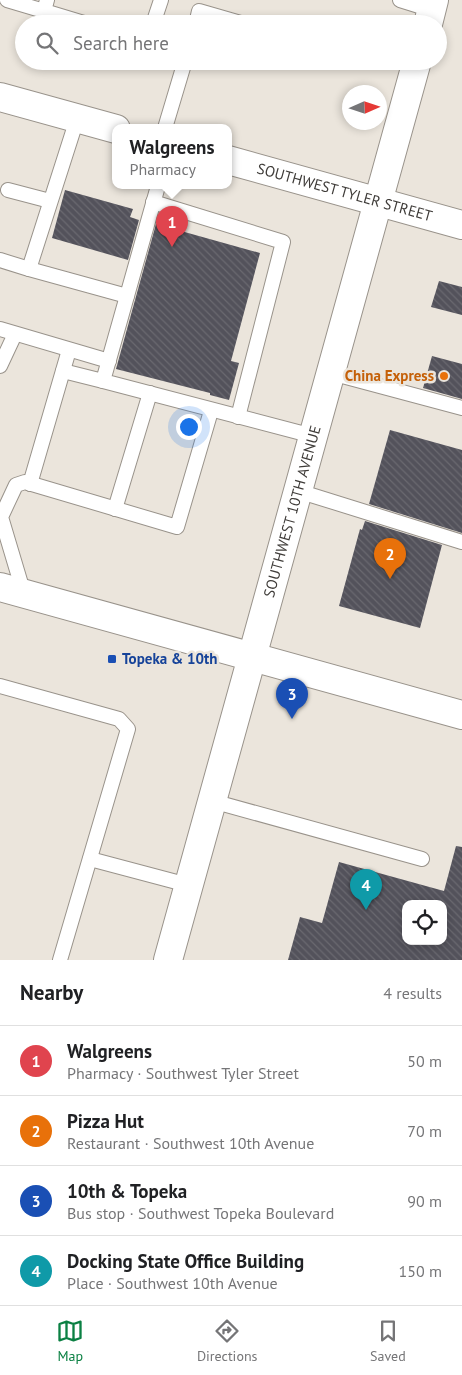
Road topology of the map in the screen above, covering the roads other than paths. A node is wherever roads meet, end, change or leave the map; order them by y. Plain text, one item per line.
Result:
1 (7, 0) edge
2 (160, 0) edge
3 (400, 0) edge
4 (46, 6) edge
5 (431, 11) edge
6 (66, 15) edge
7 (156, 15) edge
8 (182, 70) edge
9 (415, 70) edge
10 (0, 97) edge
11 (77, 118) junction
12 (166, 124) edge
13 (112, 128) edge
14 (232, 161) edge
15 (158, 189) edge
16 (8, 190) dead end
17 (50, 201) junction
18 (379, 202) junction
19 (160, 208) junction
20 (462, 225) edge
21 (0, 260) edge
22 (29, 269) junction
23 (127, 296) junction
24 (0, 330) edge
25 (15, 334) junction
26 (69, 350) junction
27 (108, 361) junction
28 (0, 366) edge
29 (63, 371) junction
30 (331, 373) junction
31 (103, 381) junction
32 (150, 394) junction
33 (462, 408) edge
34 (211, 411) junction
35 (238, 417) junction
36 (313, 436) junction
37 (30, 484) junction
38 (298, 491) junction
39 (115, 509) junction
40 (462, 542) edge
41 (12, 590) edge
42 (252, 657) junction
43 (0, 686) edge
44 (462, 715) edge
45 (212, 801) junction
46 (90, 859) junction
47 (422, 859) dead end
48 (188, 885) junction
49 (60, 960) edge
50 (168, 960) edge

1 - 4 lane
2 - 7 lane
3 - 5 lane
4 - 6 lane
8 - 12 lane
9 - 18 main road, SOUTHWEST 10TH AVENUE
10 - 11 main road
11 - 13 main road
11 - 17 lane
14 - 18 main road, SOUTHWEST TYLER STREET
15 - 19 lane
16 - 17 lane
17 - 22 lane
18 - 20 main road, SOUTHWEST TYLER STREET
18 - 30 main road, SOUTHWEST 10TH AVENUE
19 - 23 lane
19 - 35 lane
21 - 22 lane
22 - 23 lane
23 - 27 lane
24 - 25 lane
25 - 26 lane
25 - 28 lane
26 - 27 lane
26 - 29 lane
27 - 31 lane
29 - 31 lane
29 - 37 lane
30 - 33 lane
30 - 36 main road, SOUTHWEST 10TH AVENUE
31 - 32 lane
32 - 34 lane
32 - 39 lane
34 - 35 lane
34 - 39 lane
35 - 36 lane
36 - 38 main road, SOUTHWEST 10TH AVENUE
37 - 39 lane
37 - 41 lane
38 - 40 lane
38 - 42 main road, SOUTHWEST 10TH AVENUE
41 - 42 main road
42 - 44 main road
42 - 45 main road, SOUTHWEST 10TH AVENUE
43 - 46 lane
45 - 47 lane
45 - 48 main road, SOUTHWEST 10TH AVENUE
46 - 48 lane
46 - 49 lane
48 - 50 main road, SOUTHWEST 10TH AVENUE

